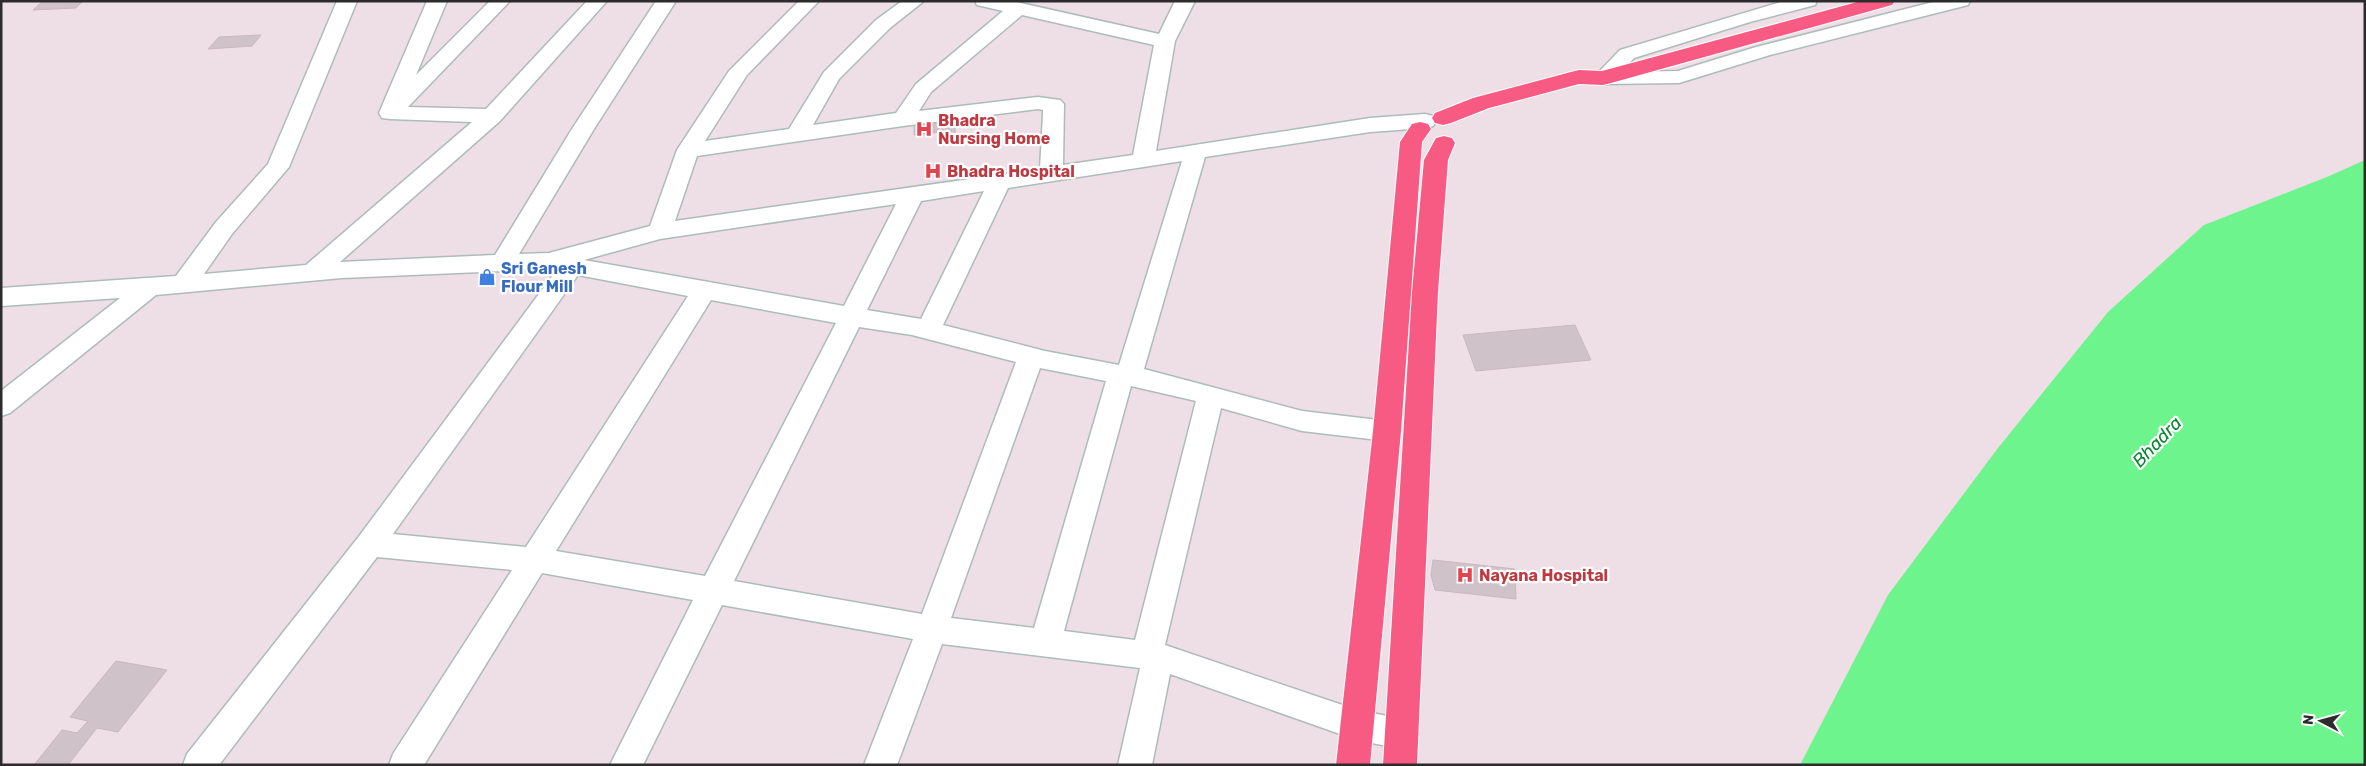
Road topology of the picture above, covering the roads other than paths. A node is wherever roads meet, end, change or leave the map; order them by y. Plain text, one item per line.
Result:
1 (347, 1) edge
2 (437, 1) edge
3 (501, 1) edge
4 (598, 1) edge
5 (666, 1) edge
6 (810, 1) edge
7 (915, 1) edge
8 (984, 1) edge
9 (1185, 1) edge
10 (1726, 1) edge
11 (1808, 1) edge
12 (1885, 1) edge
13 (1961, 1) edge
14 (1018, 9) junction
15 (1743, 18) junction
16 (1164, 40) junction
17 (1603, 78) junction
18 (390, 113) junction
19 (492, 116) junction
20 (902, 119) junction
21 (1439, 128) junction
22 (796, 135) junction
23 (688, 150) junction
24 (1196, 151) junction
25 (1143, 160) junction
26 (1050, 174) junction
27 (1000, 182) junction
28 (913, 194) junction
29 (660, 231) junction
30 (502, 263) junction
31 (560, 263) junction
32 (312, 273) junction
33 (184, 283) junction
34 (151, 286) junction
35 (704, 291) junction
36 (1, 296) edge
37 (850, 316) junction
38 (928, 330) junction
39 (1031, 357) junction
40 (1125, 376) junction
41 (1211, 396) junction
42 (1, 406) edge
43 (1387, 431) junction
44 (370, 544) junction
45 (533, 560) junction
46 (712, 591) junction
47 (932, 629) junction
48 (1045, 643) junction
49 (1152, 656) junction
50 (1356, 725) junction
51 (1402, 734) junction
52 (199, 765) edge
53 (405, 765) edge
54 (626, 765) edge
55 (880, 765) edge
56 (1135, 765) edge
57 (1353, 765) edge
58 (1400, 765) edge

1 - 33 street
2 - 18 street
3 - 18 street
4 - 19 street
5 - 30 street
6 - 23 street
7 - 22 street
8 - 14 street
9 - 16 street
10 - 15 street
11 - 15 street
12 - 17 main road
13 - 17 street
14 - 16 street
14 - 20 street
15 - 17 street
16 - 25 street
17 - 21 main road
18 - 19 street
19 - 32 street
20 - 22 street
20 - 26 street
21 - 24 street
21 - 43 main road
21 - 51 main road
22 - 23 street
23 - 29 street
24 - 25 street
24 - 40 street
25 - 26 street
26 - 27 street
27 - 28 street
27 - 38 street
28 - 29 street
28 - 37 street
29 - 31 street
30 - 31 street
30 - 32 street
31 - 35 street
31 - 44 street
32 - 33 street
33 - 34 street
34 - 36 street
34 - 42 street
35 - 37 street
35 - 45 street
37 - 38 street
37 - 46 street
38 - 39 street
39 - 40 street
39 - 47 street
40 - 41 street
40 - 48 street
41 - 43 street
41 - 49 street
43 - 50 main road
44 - 45 street
44 - 52 street
45 - 46 street
45 - 53 street
46 - 47 street
46 - 54 street
47 - 48 street
47 - 55 street
48 - 49 street
49 - 50 street
49 - 56 street
50 - 51 street
50 - 57 main road
51 - 58 main road

